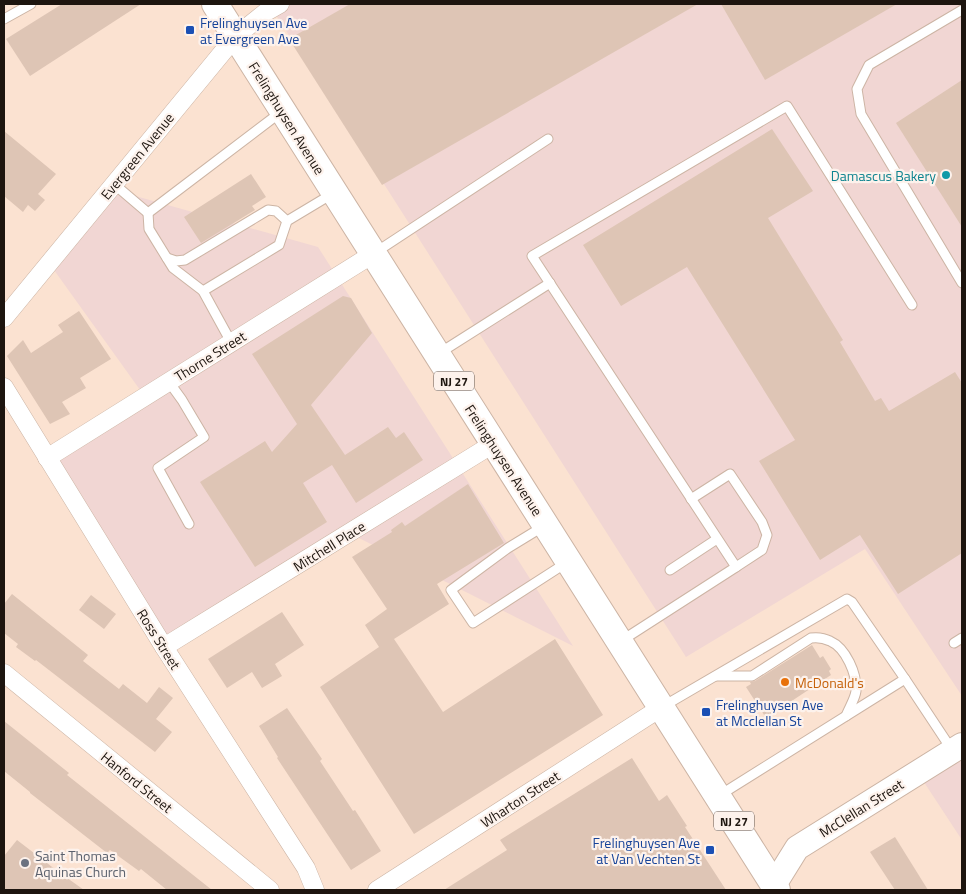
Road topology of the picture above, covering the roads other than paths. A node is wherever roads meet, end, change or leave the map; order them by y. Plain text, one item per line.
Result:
1 (31, 4) edge
2 (216, 4) edge
3 (280, 4) edge
4 (962, 10) edge
5 (4, 19) edge
6 (236, 36) junction
7 (283, 111) junction
8 (548, 139) dead end
9 (114, 184) junction
10 (334, 192) junction
11 (148, 213) junction
12 (286, 221) junction
13 (373, 254) junction
14 (167, 258) junction
15 (550, 283) junction
16 (962, 283) edge
17 (203, 291) junction
18 (912, 305) dead end
19 (4, 318) edge
20 (231, 342) junction
21 (437, 355) junction
22 (169, 382) junction
23 (4, 387) edge
24 (494, 444) junction
25 (47, 458) junction
26 (691, 499) junction
27 (189, 524) dead end
28 (546, 525) junction
29 (717, 539) junction
30 (569, 561) junction
31 (736, 567) junction
32 (670, 570) dead end
33 (962, 638) edge
34 (620, 641) junction
35 (954, 643) dead end
36 (164, 647) junction
37 (4, 673) edge
38 (716, 676) junction
39 (905, 679) junction
40 (662, 707) junction
41 (846, 716) junction
42 (957, 748) edge
43 (718, 796) junction
44 (774, 889) edge
45 (270, 890) edge
46 (315, 890) edge
47 (377, 890) edge

1 - 5 lane
2 - 6 main road, Frelinghuysen Avenue / NJ 27
3 - 6 street, Evergreen Avenue
4 - 16 lane
6 - 7 main road, Frelinghuysen Avenue / NJ 27
6 - 9 street, Evergreen Avenue
7 - 10 main road, Frelinghuysen Avenue / NJ 27
7 - 11 lane
8 - 13 lane
9 - 11 lane
9 - 19 street, Evergreen Avenue
10 - 12 lane
10 - 13 main road, Frelinghuysen Avenue / NJ 27
11 - 14 lane
12 - 14 lane
12 - 17 lane
13 - 20 street, Thorne Street
13 - 21 main road, Frelinghuysen Avenue / NJ 27
14 - 17 lane
15 - 18 lane
15 - 21 lane
15 - 26 lane
17 - 20 lane
20 - 22 street, Thorne Street
21 - 24 main road, Frelinghuysen Avenue / NJ 27
22 - 25 street, Thorne Street
22 - 27 lane
23 - 25 street, Ross Street
24 - 28 main road, Frelinghuysen Avenue / NJ 27
24 - 36 street, Mitchell Place
25 - 36 street, Ross Street
26 - 29 lane
26 - 31 lane
28 - 30 main road, Frelinghuysen Avenue / NJ 27
28 - 30 lane
29 - 31 lane
29 - 32 lane
30 - 34 main road, Frelinghuysen Avenue / NJ 27
31 - 34 lane
33 - 35 lane
34 - 40 main road, Frelinghuysen Avenue / NJ 27
36 - 46 street, Ross Street
37 - 45 street, Hanford Street
38 - 39 lane
38 - 40 lane
38 - 41 lane
39 - 41 lane
39 - 42 lane
40 - 43 main road, Frelinghuysen Avenue / NJ 27
40 - 47 street, Wharton Street
41 - 43 lane
42 - 44 main road, McClellan Street
43 - 44 main road, Frelinghuysen Avenue / NJ 27

